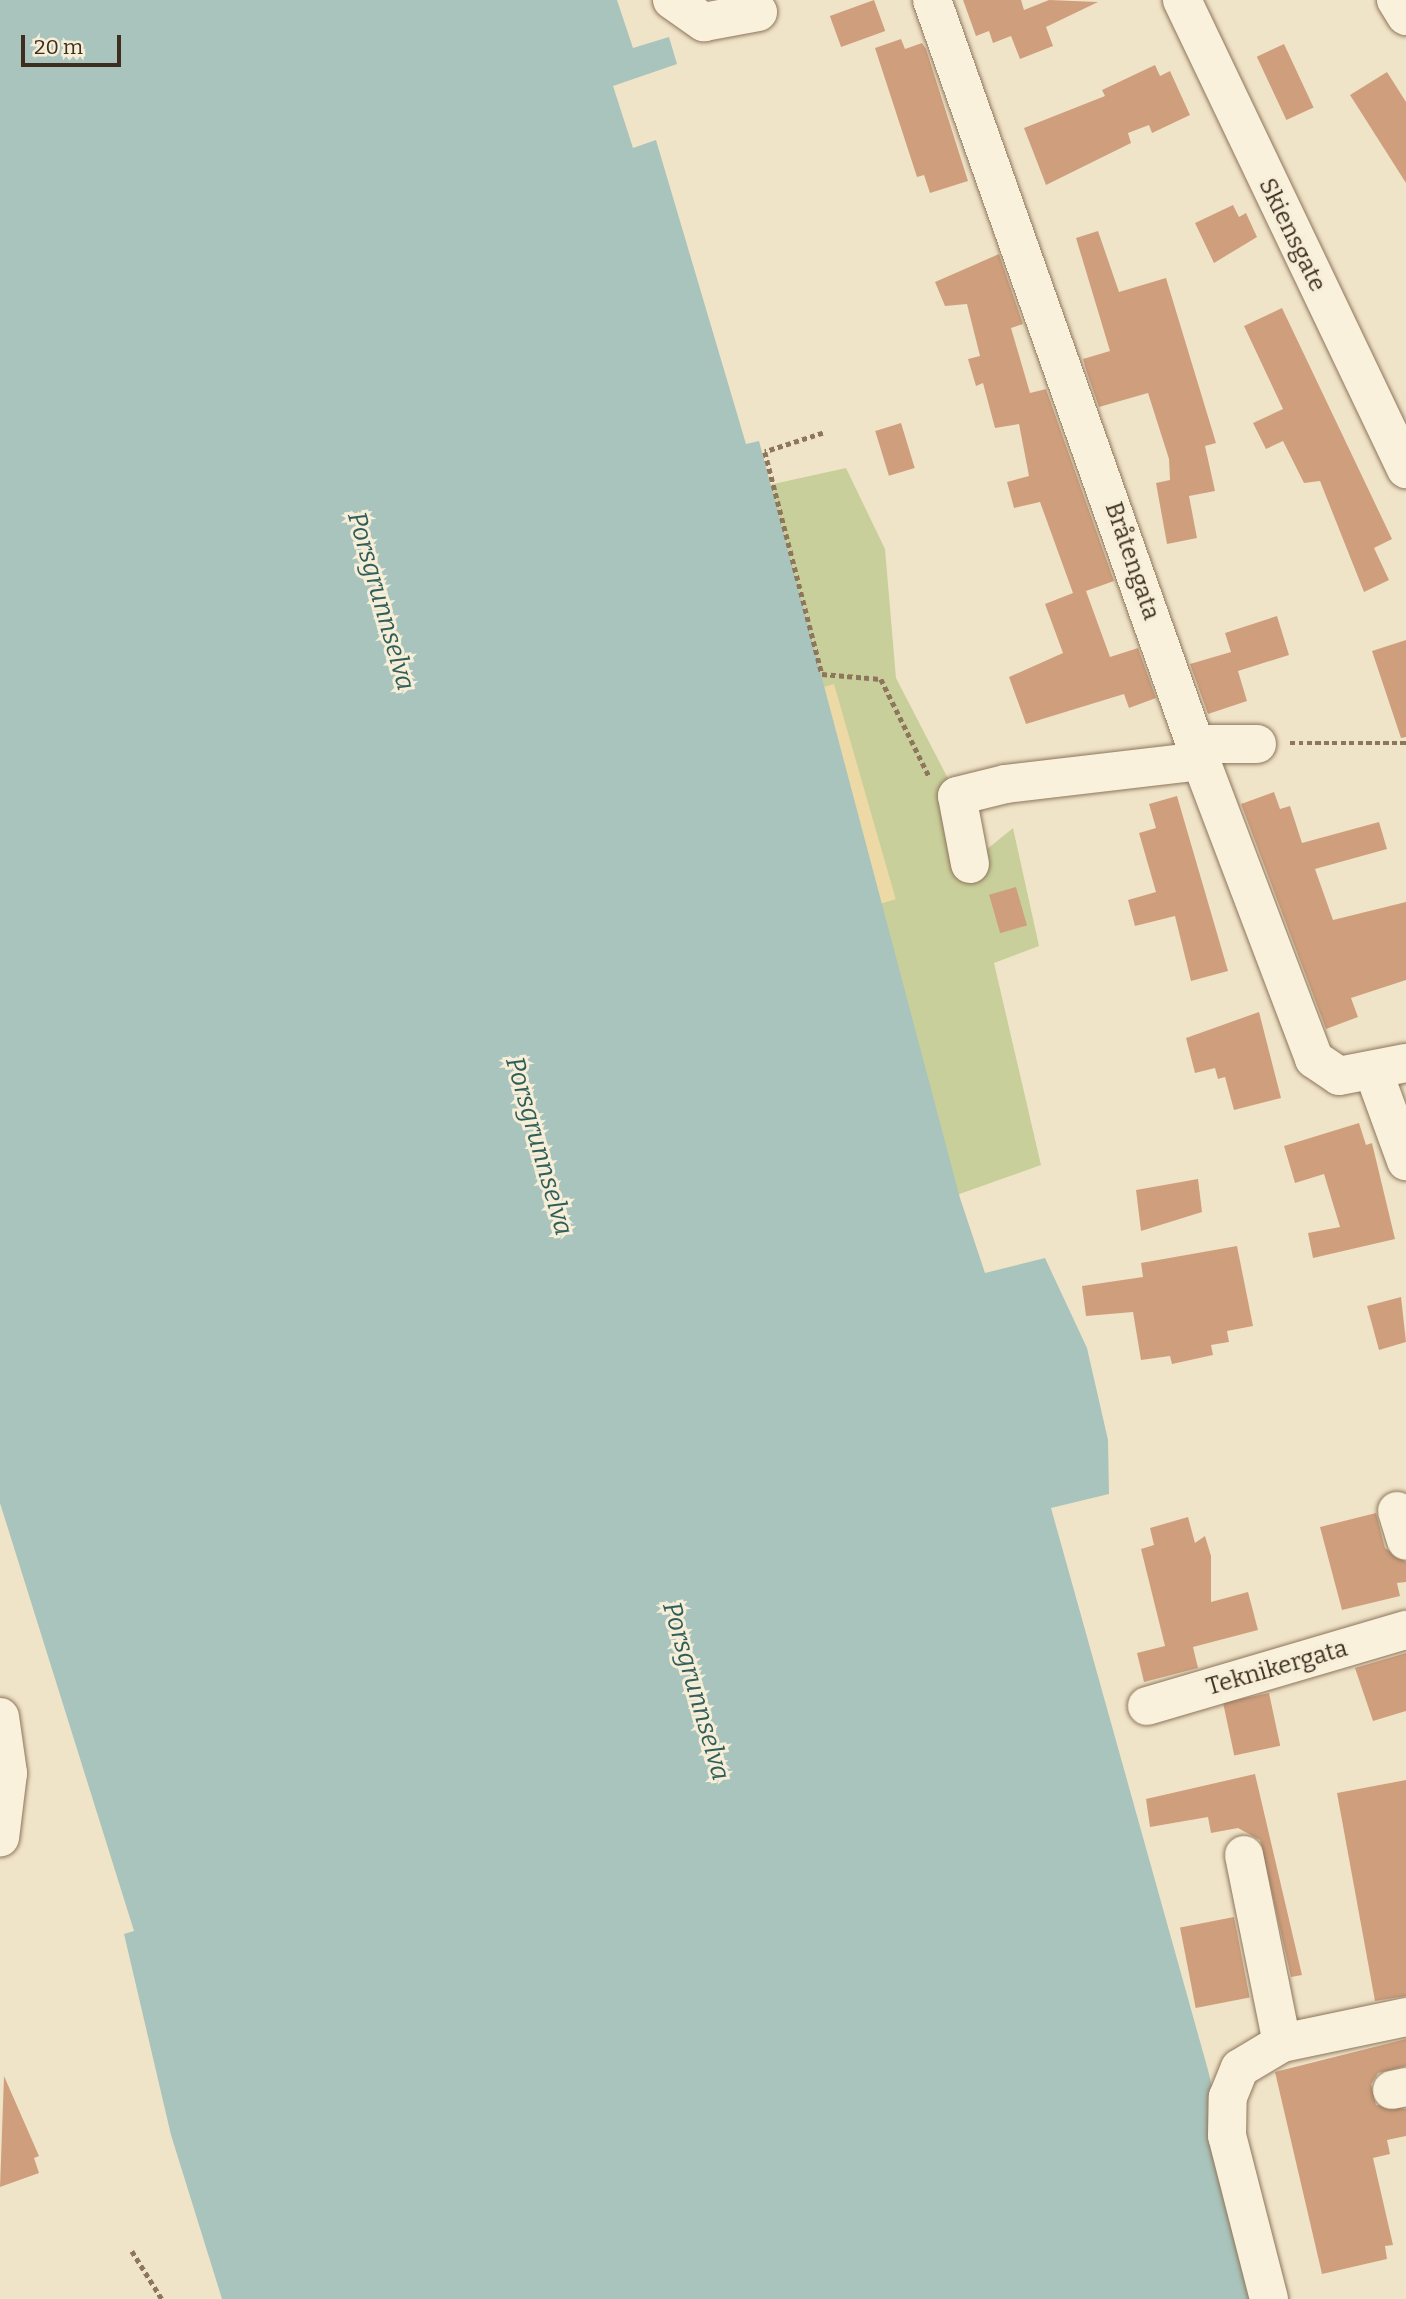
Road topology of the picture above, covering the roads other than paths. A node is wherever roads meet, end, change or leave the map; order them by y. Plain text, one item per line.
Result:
1 (672, 0) edge
2 (932, 0) edge
3 (1182, 0) edge
4 (1396, 0) edge
5 (758, 12) dead end
6 (1406, 16) edge
7 (1406, 469) edge
8 (1257, 744) road end
9 (1198, 752) junction
10 (970, 864) dead end
11 (1390, 1068) edge
12 (1406, 1161) edge
13 (1406, 1630) edge
14 (1147, 1706) dead end
15 (0, 1717) edge
16 (0, 1838) edge
17 (1244, 1855) dead end
18 (1406, 2017) edge
19 (1282, 2043) junction
20 (1269, 2299) edge

1 - 5 street
2 - 9 street, Bråtengata
3 - 7 street, Skiensgate
4 - 6 street
8 - 9 street
9 - 10 street
9 - 11 street, Bråtengata
11 - 12 street, Bråtengata
13 - 14 street, Teknikergata
15 - 16 street
17 - 19 street
18 - 19 street
19 - 20 street

